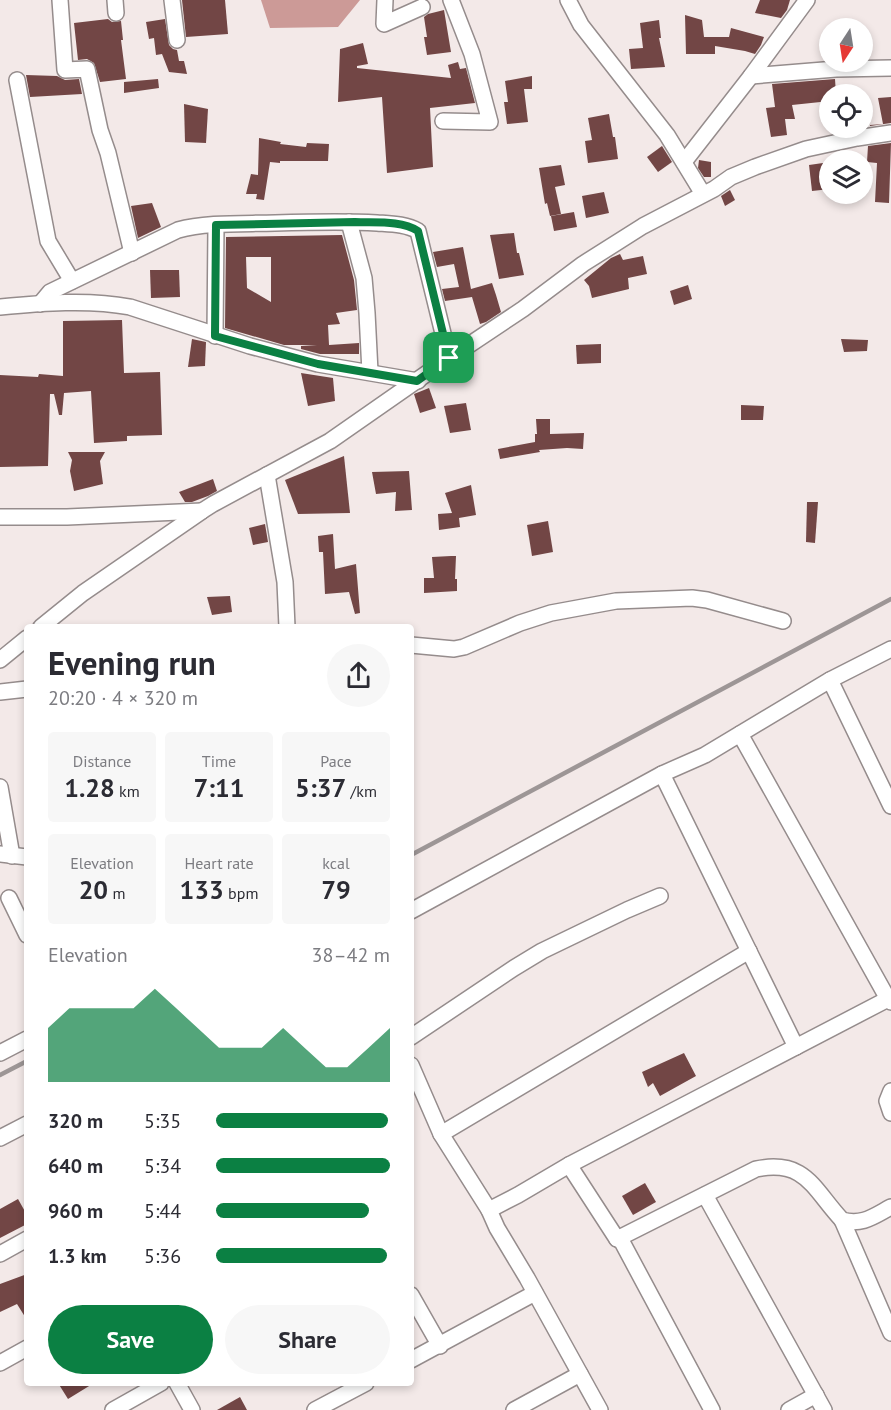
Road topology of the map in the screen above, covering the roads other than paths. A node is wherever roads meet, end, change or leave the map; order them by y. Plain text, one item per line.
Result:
1 (60, 0) edge
2 (172, 0) edge
3 (385, 0) edge
4 (443, 0) edge
5 (450, 0) edge
6 (568, 0) edge
7 (807, 0) edge
8 (422, 3) edge
9 (177, 40) dead end
10 (891, 68) edge
11 (751, 76) junction
12 (17, 80) dead end
13 (443, 121) dead end
14 (891, 133) edge
15 (684, 162) junction
16 (703, 194) junction
17 (349, 222) junction
18 (216, 225) junction
19 (132, 253) junction
20 (72, 281) junction
21 (40, 304) junction
22 (0, 307) edge
23 (215, 336) junction
24 (449, 358) junction
25 (370, 372) junction
26 (417, 381) junction
27 (267, 475) junction
28 (202, 511) junction
29 (0, 517) edge
30 (783, 621) dead end
31 (45, 624) edge
32 (286, 624) edge
33 (24, 640) edge
34 (414, 645) edge
35 (891, 649) edge
36 (0, 660) edge
37 (831, 680) junction
38 (24, 689) edge
39 (0, 692) edge
40 (740, 734) junction
41 (662, 774) junction
42 (0, 787) edge
43 (891, 806) edge
44 (13, 856) edge
45 (660, 896) dead end
46 (9, 898) dead end
47 (414, 909) edge
48 (24, 929) edge
49 (748, 951) junction
50 (890, 1000) edge
51 (414, 1035) edge
52 (24, 1041) edge
53 (796, 1047) junction
54 (0, 1053) edge
55 (414, 1072) edge
56 (891, 1091) edge
57 (891, 1113) edge
58 (24, 1126) edge
59 (441, 1134) junction
60 (0, 1138) edge
61 (570, 1165) junction
62 (705, 1194) junction
63 (891, 1207) edge
64 (489, 1210) junction
65 (842, 1220) junction
66 (618, 1239) junction
67 (24, 1241) edge
68 (0, 1254) edge
69 (536, 1293) junction
70 (414, 1300) edge
71 (889, 1325) edge
72 (440, 1346) junction
73 (24, 1350) edge
74 (414, 1359) edge
75 (0, 1363) edge
76 (580, 1374) junction
77 (156, 1386) edge
78 (179, 1386) edge
79 (360, 1386) edge
80 (816, 1395) junction
81 (113, 1410) edge
82 (192, 1410) edge
83 (315, 1410) edge
84 (514, 1410) edge
85 (600, 1410) edge
86 (712, 1410) edge
87 (789, 1410) edge
88 (824, 1410) edge

1 - 19 street
2 - 9 street
3 - 8 street
4 - 8 street
5 - 13 street
6 - 15 street
7 - 11 street
10 - 11 street
11 - 15 street
12 - 20 street
14 - 16 street
15 - 16 street
16 - 24 street
17 - 18 street
17 - 24 street
17 - 25 street
18 - 19 street
18 - 23 street
19 - 20 street
20 - 21 street
21 - 22 street
21 - 23 street
23 - 25 street
24 - 26 street
25 - 26 street
26 - 27 street
27 - 28 street
27 - 32 street
28 - 29 street
28 - 31 street
30 - 34 street
33 - 36 street
35 - 37 street
37 - 40 street
37 - 43 street
38 - 39 street
40 - 41 street
40 - 50 street
41 - 47 street
41 - 49 street
42 - 44 street
45 - 51 street
46 - 48 street
49 - 53 street
49 - 59 street
50 - 53 street
52 - 54 street
53 - 61 street
55 - 59 street
56 - 57 street
58 - 60 street
59 - 64 street
61 - 64 street
61 - 66 street
62 - 65 street
62 - 66 street
62 - 80 street
63 - 65 street
64 - 69 street
65 - 71 street
66 - 86 street
67 - 68 street
69 - 72 street
69 - 76 street
70 - 72 street
72 - 74 street
73 - 75 street
76 - 84 street
76 - 85 street
77 - 81 street
78 - 82 street
79 - 83 street
80 - 87 street
80 - 88 street

